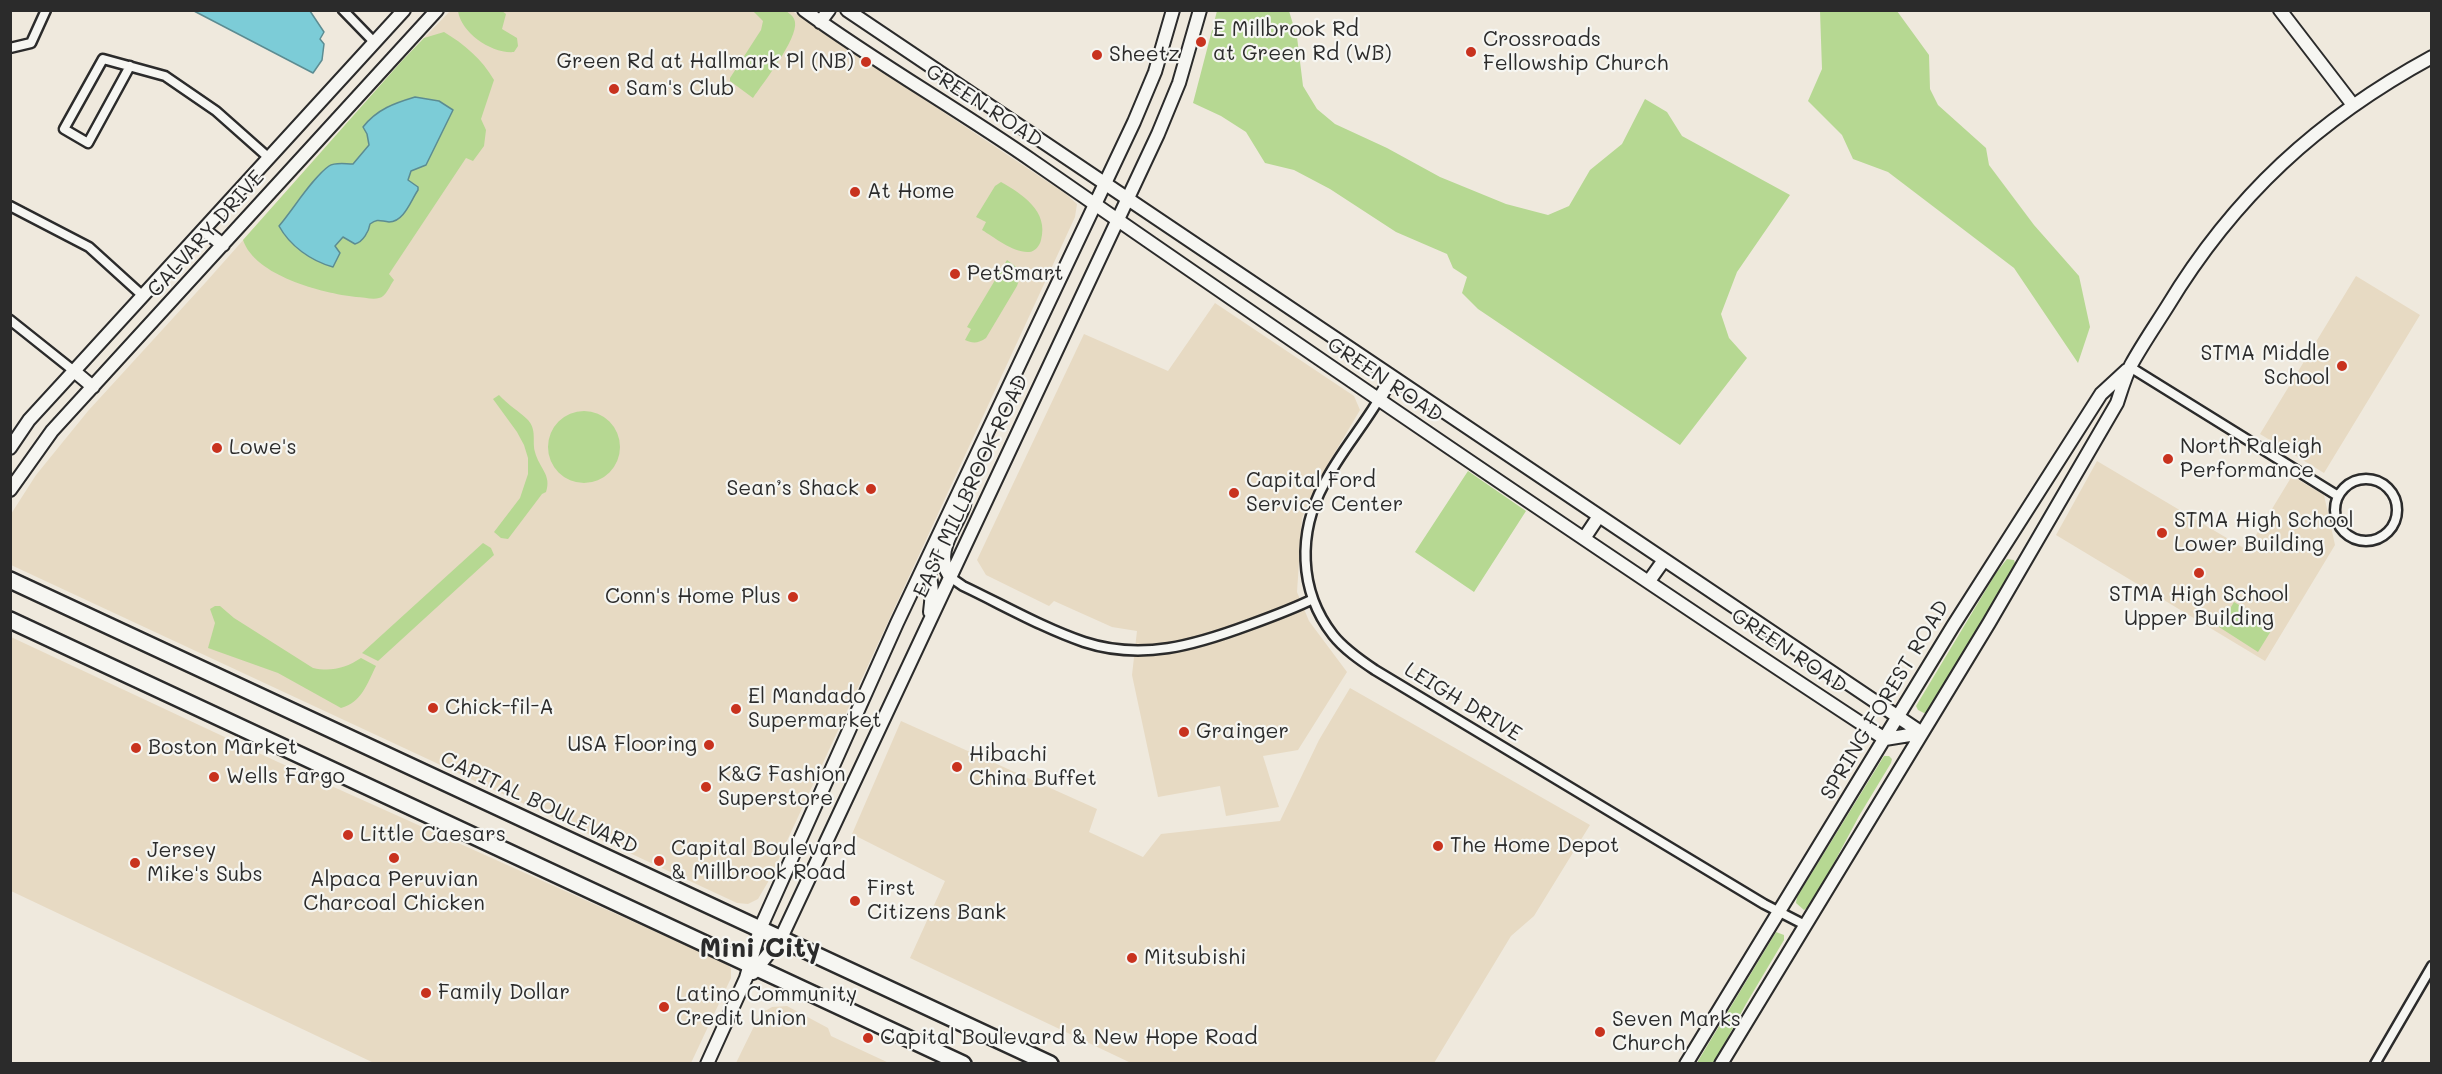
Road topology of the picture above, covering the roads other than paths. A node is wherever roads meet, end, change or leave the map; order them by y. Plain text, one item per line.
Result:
1 (46, 10) edge
2 (343, 10) edge
3 (404, 10) edge
4 (437, 10) edge
5 (804, 10) edge
6 (829, 10) edge
7 (847, 10) edge
8 (1173, 10) edge
9 (1200, 10) edge
10 (2280, 10) edge
11 (819, 22) junction
12 (375, 43) junction
13 (10, 48) edge
14 (2432, 57) edge
15 (130, 66) junction
16 (2353, 105) junction
17 (1007, 118) junction
18 (996, 136) junction
19 (269, 158) junction
20 (1105, 184) junction
21 (1127, 199) junction
22 (1095, 204) junction
23 (10, 206) edge
24 (1117, 220) junction
25 (204, 230) junction
26 (223, 245) junction
27 (143, 296) junction
28 (10, 320) edge
29 (2130, 367) junction
30 (74, 371) junction
31 (1392, 377) junction
32 (93, 387) junction
33 (1379, 399) junction
34 (10, 448) edge
35 (969, 468) junction
36 (10, 490) edge
37 (2338, 496) junction
38 (1599, 516) junction
39 (1585, 537) junction
40 (1664, 560) junction
41 (925, 566) junction
42 (950, 577) junction
43 (10, 580) edge
44 (1649, 581) junction
45 (1313, 599) junction
46 (10, 620) edge
47 (929, 622) junction
48 (1897, 717) junction
49 (1922, 733) junction
50 (1885, 739) junction
51 (1779, 911) junction
52 (1805, 925) junction
53 (760, 928) junction
54 (781, 938) junction
55 (2432, 966) edge
56 (751, 970) junction
57 (707, 1064) edge
58 (963, 1064) edge
59 (1050, 1064) edge
60 (1686, 1064) edge
61 (1721, 1064) edge
62 (2376, 1064) edge

1 - 13 street
2 - 12 street
3 - 12 main road, CALVARY DRIVE
4 - 26 main road, CALVARY DRIVE
5 - 11 main road, GREEN ROAD
6 - 11 main road
7 - 17 main road, GREEN ROAD
8 - 20 main road, EAST MILLBROOK ROAD
9 - 21 main road, EAST MILLBROOK ROAD
10 - 16 main road
11 - 18 main road, GREEN ROAD
12 - 19 main road, CALVARY DRIVE
14 - 16 main road, SPRING FOREST ROAD
15 - 15 street
15 - 19 street
16 - 29 main road, SPRING FOREST ROAD
17 - 18 main road
17 - 20 main road, GREEN ROAD
18 - 22 main road, GREEN ROAD
19 - 25 main road, CALVARY DRIVE
20 - 21 main road, GREEN ROAD
20 - 22 main road, EAST MILLBROOK ROAD
21 - 24 main road, EAST MILLBROOK ROAD
21 - 31 main road, GREEN ROAD
22 - 24 main road, GREEN ROAD
22 - 35 main road, EAST MILLBROOK ROAD
23 - 27 street
24 - 33 main road, GREEN ROAD
24 - 42 main road, EAST MILLBROOK ROAD
25 - 26 main road
25 - 27 main road, CALVARY DRIVE
26 - 32 main road, CALVARY DRIVE
27 - 30 main road, CALVARY DRIVE
28 - 30 street
29 - 37 street
29 - 48 main road, SPRING FOREST ROAD
29 - 49 main road, SPRING FOREST ROAD
30 - 32 main road
30 - 34 main road, CALVARY DRIVE
31 - 33 main road
31 - 38 main road, GREEN ROAD
32 - 36 main road, CALVARY DRIVE
33 - 39 main road, GREEN ROAD
33 - 45 street, LEIGH DRIVE
35 - 41 main road, EAST MILLBROOK ROAD
35 - 42 main road
37 - 37 street
38 - 39 main road
38 - 40 main road, GREEN ROAD
39 - 44 main road, GREEN ROAD
40 - 44 main road
40 - 48 main road, GREEN ROAD
41 - 47 main road
41 - 53 main road, EAST MILLBROOK ROAD
42 - 45 street
42 - 47 main road, EAST MILLBROOK ROAD
43 - 53 highway, CAPITAL BOULEVARD
44 - 50 main road, GREEN ROAD
45 - 51 street, LEIGH DRIVE
46 - 56 highway
47 - 54 main road, EAST MILLBROOK ROAD
48 - 49 main road, GREEN ROAD
48 - 50 main road, SPRING FOREST ROAD
49 - 50 main road
49 - 52 main road, SPRING FOREST ROAD
50 - 51 main road, SPRING FOREST ROAD
51 - 52 street, LEIGH DRIVE
51 - 60 main road, SPRING FOREST ROAD
52 - 61 main road, SPRING FOREST ROAD
53 - 54 highway, CAPITAL BOULEVARD
53 - 56 main road, EAST MILLBROOK ROAD
54 - 56 main road, EAST MILLBROOK ROAD
54 - 59 highway, CAPITAL BOULEVARD
55 - 62 street
56 - 57 main road
56 - 58 highway

